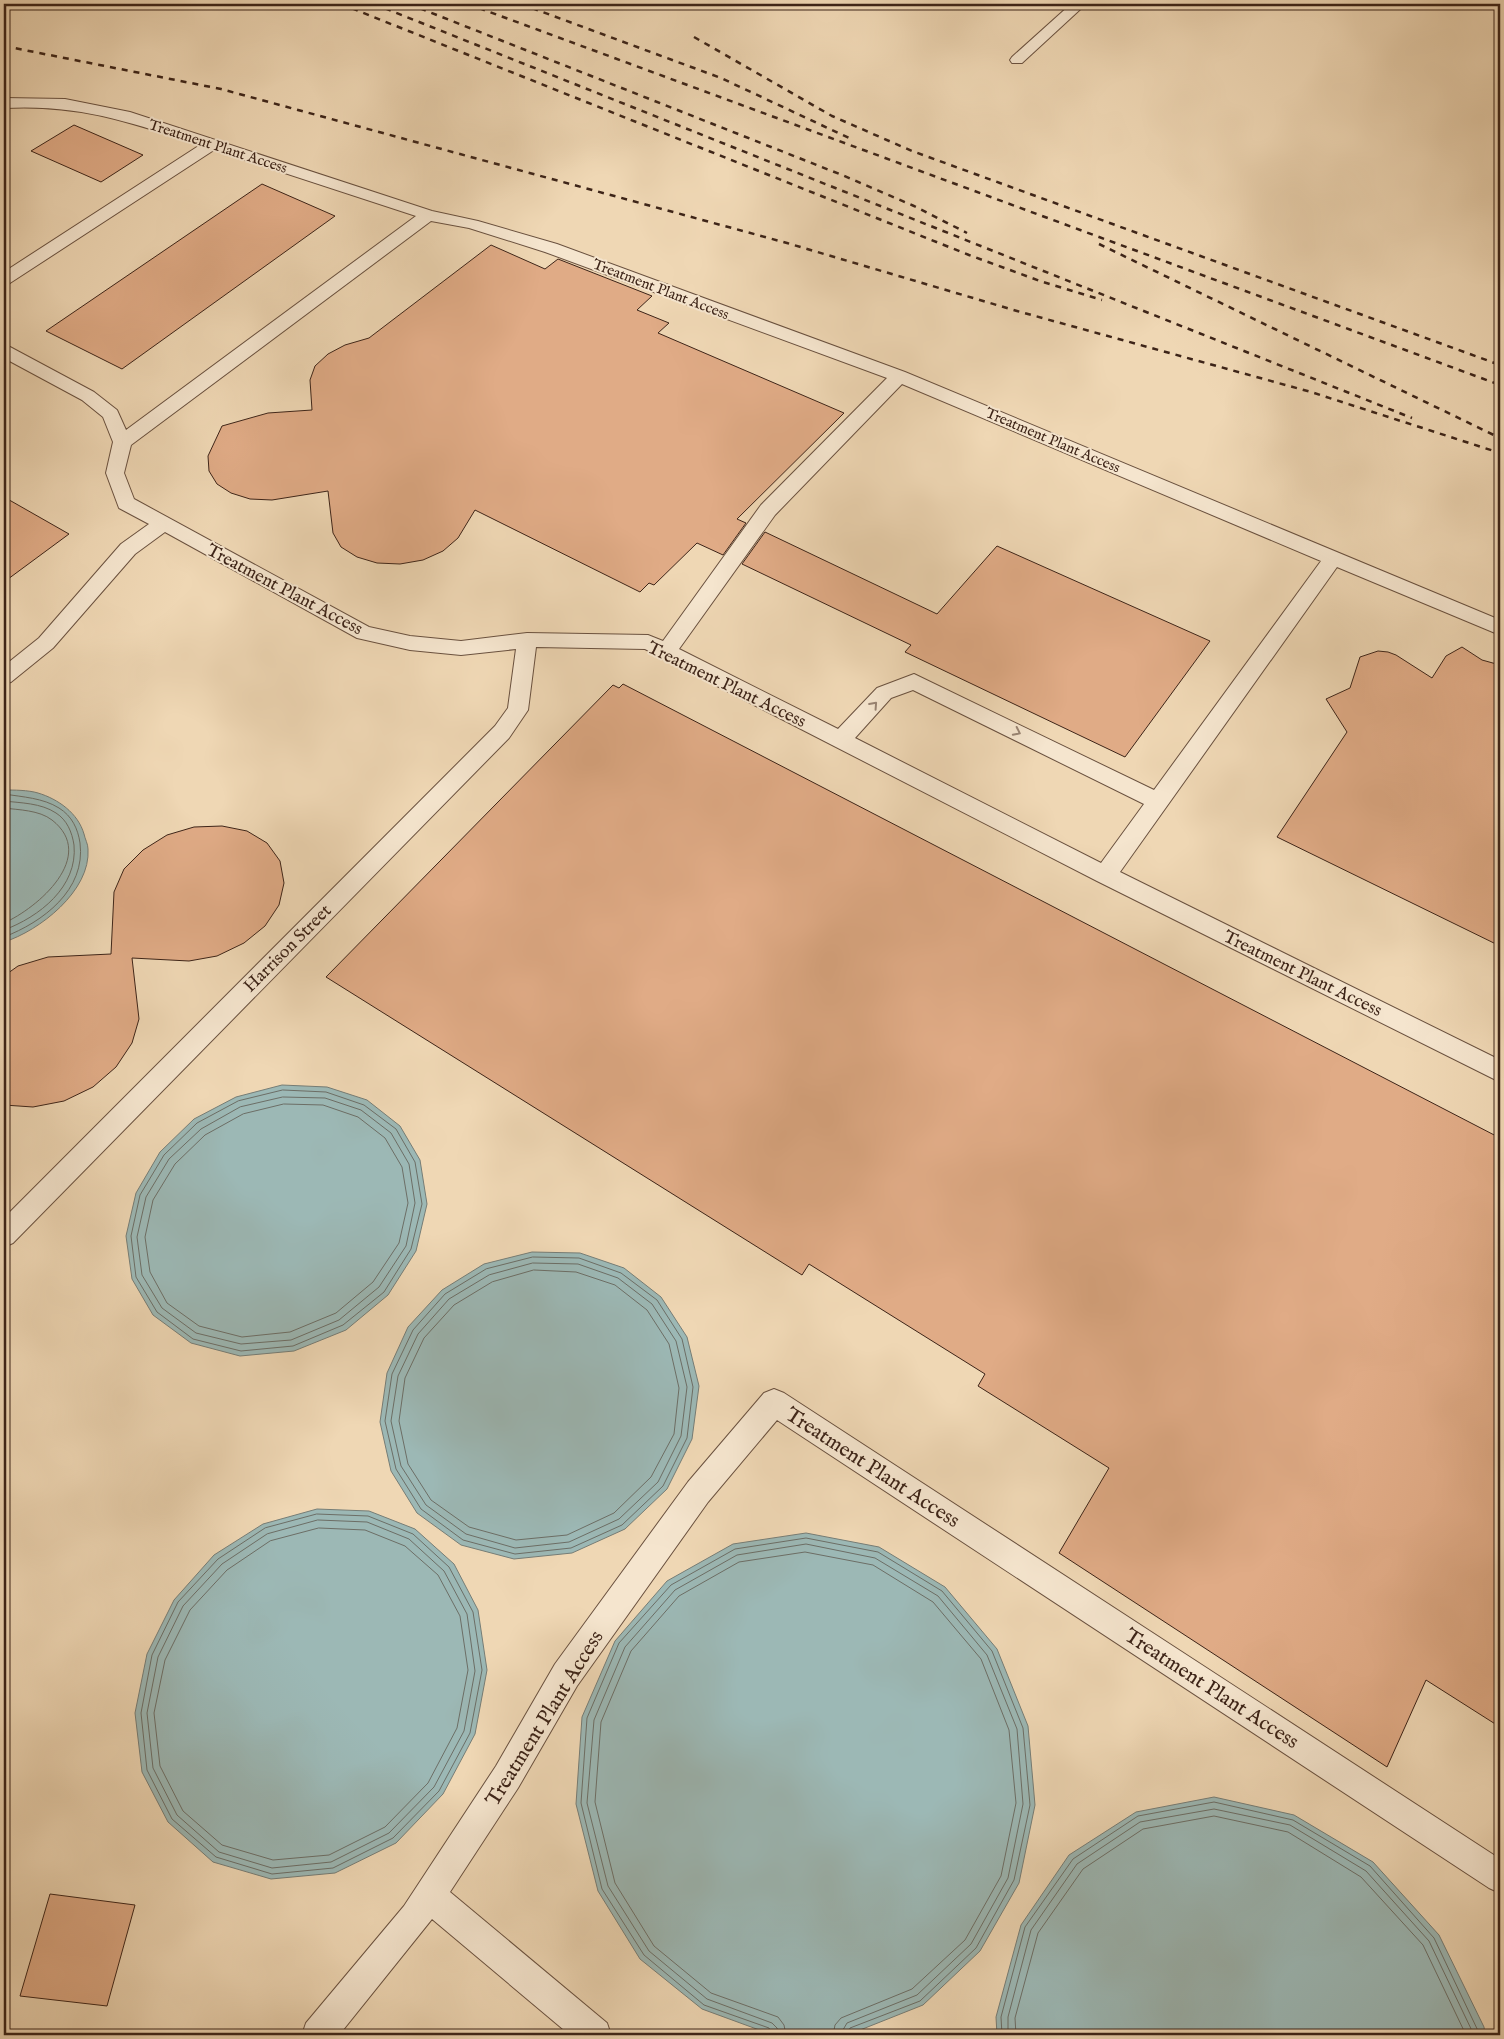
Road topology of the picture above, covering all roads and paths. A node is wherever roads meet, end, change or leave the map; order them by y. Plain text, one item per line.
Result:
1 (1079, 4) edge
2 (1017, 60) dead end
3 (4, 103) edge
4 (212, 144) junction
5 (428, 215) junction
6 (4, 279) edge
7 (4, 351) edge
8 (899, 376) junction
9 (122, 442) junction
10 (163, 524) junction
11 (1334, 557) junction
12 (1500, 628) edge
13 (527, 640) junction
14 (666, 652) junction
15 (4, 677) edge
16 (840, 741) junction
17 (1157, 800) junction
18 (1105, 874) junction
19 (1500, 1072) edge
20 (4, 1235) edge
21 (1500, 1877) edge
22 (430, 1896) junction
23 (318, 2035) edge
24 (595, 2035) edge

1 - 2 lane
3 - 4 lane, Treatment Plant Access
4 - 5 lane, Treatment Plant Access
4 - 6 lane
5 - 8 lane, Treatment Plant Access
5 - 9 lane
7 - 9 lane
8 - 11 lane, Treatment Plant Access
8 - 14 lane
9 - 10 lane, Treatment Plant Access
10 - 13 lane, Treatment Plant Access
10 - 15 lane
11 - 12 lane, Treatment Plant Access
11 - 17 lane
13 - 14 lane, Treatment Plant Access
13 - 20 lane, Harrison Street
14 - 16 lane, Treatment Plant Access
16 -> 17 lane
16 - 18 lane, Treatment Plant Access
17 - 18 lane
18 - 19 lane, Treatment Plant Access
21 - 22 lane, Treatment Plant Access
22 - 23 lane, Treatment Plant Access
22 - 24 lane

